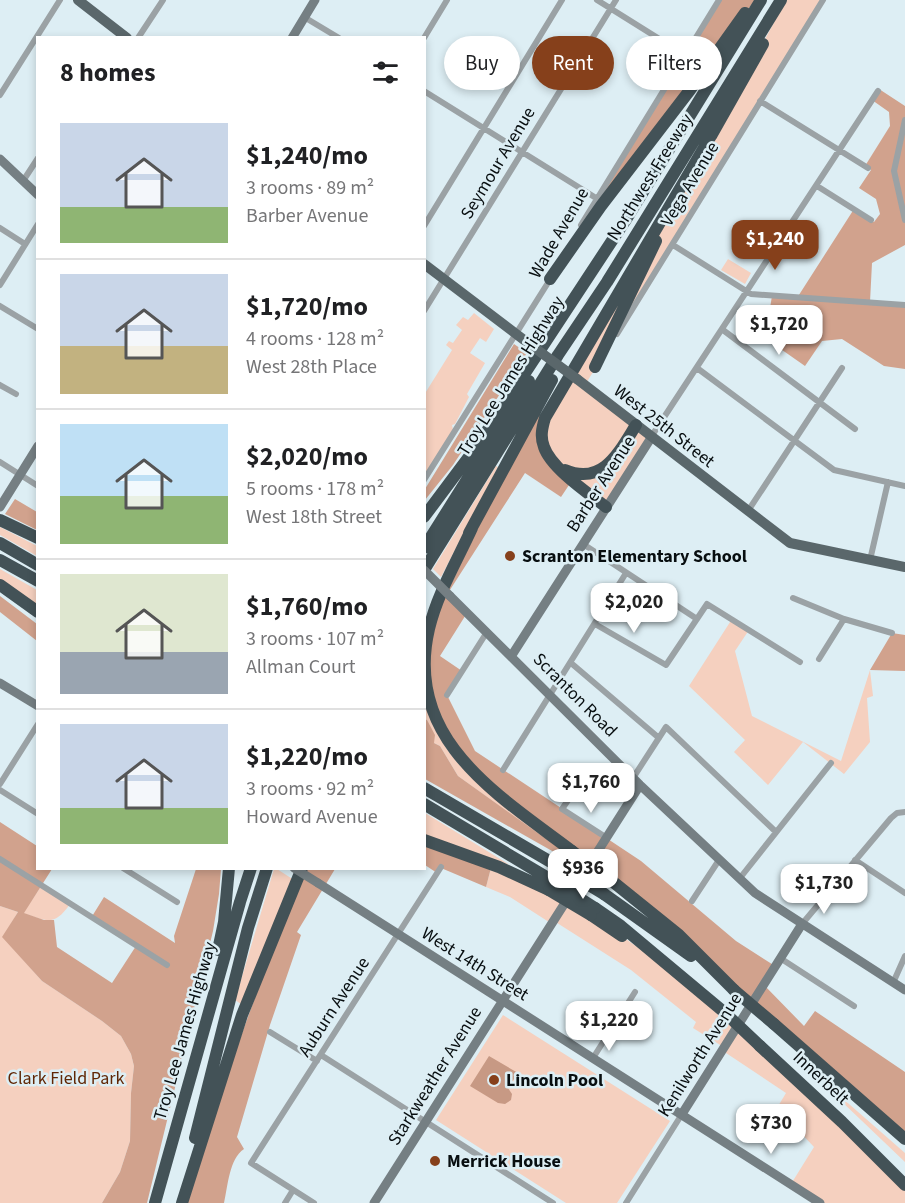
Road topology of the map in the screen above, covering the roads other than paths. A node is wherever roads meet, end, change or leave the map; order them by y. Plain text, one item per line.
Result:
1 (60, 0) edge
2 (78, 0) edge
3 (163, 0) edge
4 (315, 0) edge
5 (447, 0) edge
6 (562, 0) edge
7 (597, 0) edge
8 (616, 0) edge
9 (719, 0) edge
10 (755, 0) edge
11 (761, 0) edge
12 (781, 0) edge
13 (786, 0) edge
14 (823, 0) edge
15 (610, 8) junction
16 (304, 17) junction
17 (113, 34) edge
18 (37, 36) edge
19 (139, 36) edge
20 (293, 36) edge
21 (336, 36) edge
22 (425, 36) edge
23 (655, 36) edge
24 (697, 36) edge
25 (36, 38) edge
26 (663, 90) edge
27 (878, 91) dead end
28 (426, 92) edge
29 (0, 95) edge
30 (760, 101) junction
31 (905, 120) edge
32 (484, 129) junction
33 (715, 129) junction
34 (522, 151) junction
35 (840, 151) junction
36 (0, 159) edge
37 (36, 161) edge
38 (868, 168) dead end
39 (23, 181) junction
40 (817, 186) junction
41 (36, 193) edge
42 (597, 198) junction
43 (871, 220) dead end
44 (905, 220) edge
45 (625, 221) junction
46 (426, 223) edge
47 (36, 227) edge
48 (0, 228) edge
49 (25, 244) junction
50 (673, 245) junction
51 (426, 266) edge
52 (444, 279) junction
53 (550, 279) junction
54 (607, 282) junction
55 (0, 285) edge
56 (747, 292) junction
57 (905, 305) edge
58 (0, 306) edge
59 (426, 308) edge
60 (36, 328) edge
61 (723, 330) junction
62 (516, 333) junction
63 (595, 367) junction
64 (697, 368) junction
65 (842, 368) dead end
66 (581, 382) junction
67 (0, 385) edge
68 (16, 394) dead end
69 (820, 402) junction
70 (501, 408) junction
71 (636, 425) junction
72 (855, 429) dead end
73 (651, 438) junction
74 (795, 440) junction
75 (36, 449) edge
76 (0, 462) edge
77 (556, 465) junction
78 (20, 475) junction
79 (426, 477) edge
80 (888, 482) junction
81 (36, 485) edge
82 (905, 486) edge
83 (2, 505) edge
84 (426, 505) edge
85 (606, 507) junction
86 (748, 511) junction
87 (426, 514) edge
88 (0, 520) edge
89 (472, 528) junction
90 (36, 537) edge
91 (0, 543) edge
92 (583, 544) junction
93 (426, 545) edge
94 (0, 560) edge
95 (870, 560) junction
96 (36, 564) edge
97 (426, 567) edge
98 (903, 567) edge
99 (426, 572) edge
100 (626, 573) junction
101 (36, 580) edge
102 (0, 585) edge
103 (793, 598) dead end
104 (36, 611) edge
105 (426, 611) edge
106 (697, 619) junction
107 (844, 619) junction
108 (595, 624) junction
109 (487, 632) junction
110 (892, 633) dead end
111 (512, 655) junction
112 (426, 656) edge
113 (819, 659) dead end
114 (800, 662) dead end
115 (571, 663) junction
116 (426, 674) edge
117 (0, 683) edge
118 (447, 695) dead end
119 (551, 695) junction
120 (36, 705) edge
121 (36, 727) edge
122 (659, 738) junction
123 (831, 763) dead end
124 (503, 770) dead end
125 (637, 781) junction
126 (0, 784) edge
127 (426, 789) edge
128 (0, 790) edge
129 (575, 790) dead end
130 (426, 805) edge
131 (905, 812) edge
132 (36, 813) edge
133 (775, 831) junction
134 (607, 838) junction
135 (426, 841) edge
136 (0, 859) edge
137 (719, 860) junction
138 (855, 860) junction
139 (441, 867) dead end
140 (126, 870) edge
141 (229, 870) edge
142 (250, 870) edge
143 (266, 870) edge
144 (297, 870) edge
145 (301, 870) edge
146 (740, 878) junction
147 (549, 884) junction
148 (905, 893) edge
149 (692, 901) dead end
150 (177, 902) dead end
151 (802, 924) junction
152 (398, 935) junction
153 (905, 956) edge
154 (780, 958) junction
155 (167, 965) dead end
156 (893, 984) junction
157 (734, 990) junction
158 (905, 990) edge
159 (635, 992) dead end
160 (502, 1001) junction
161 (854, 1006) dead end
162 (270, 1032) dead end
163 (319, 1058) junction
164 (593, 1058) junction
165 (682, 1114) junction
166 (426, 1122) junction
167 (905, 1139) edge
168 (905, 1185) edge
169 (293, 1190) junction
170 (155, 1203) edge
171 (177, 1203) edge
172 (182, 1203) edge
173 (285, 1203) edge
174 (314, 1203) edge
175 (374, 1203) edge
176 (553, 1203) edge
177 (626, 1203) edge
178 (820, 1203) edge

1 - 18 street
2 - 17 main road
3 - 19 street
4 - 16 street
5 - 22 street
6 - 32 street
7 - 15 street
8 - 15 street, Seymour Avenue
9 - 24 street, Wade Avenue
10 - 53 highway
11 - 45 highway, Northwest Freeway
12 - 54 highway, Northwest Freeway
13 - 33 highway
14 - 30 street, Vega Avenue
15 - 23 street
15 - 34 street, Seymour Avenue
16 - 20 street
16 - 21 street
25 - 29 street
26 - 42 street, Wade Avenue
27 - 35 street, Barber Avenue
28 - 32 street
30 - 35 street
30 - 50 street, Vega Avenue
31 - 44 street
32 - 34 street
32 - 46 street
33 - 63 highway
33 - 77 highway
34 - 42 street
34 - 52 street, Seymour Avenue
35 - 38 street
35 - 40 street, Barber Avenue
36 - 39 street
37 - 39 street
39 - 41 street
40 - 43 street
40 - 56 street, Barber Avenue
42 - 53 street, Wade Avenue
45 - 70 highway
45 - 93 highway, Troy Lee James Highway
47 - 49 street
48 - 49 street
49 - 55 street
50 - 56 street
50 - 63 street, Vega Avenue
51 - 52 main road, West 25th Street
52 - 59 street, Seymour Avenue
52 - 62 main road, West 25th Street
53 - 62 street, Wade Avenue
54 - 89 highway
54 - 97 highway, Troy Lee James Highway
56 - 57 street
56 - 61 street, Barber Avenue
58 - 60 street
61 - 64 street, Barber Avenue
61 - 69 street
62 - 66 main road, West 25th Street, bridge
62 - 79 street, Wade Avenue
63 - 66 main road, Vega Avenue
64 - 73 street, Barber Avenue
64 - 74 street
65 - 69 street
66 - 71 main road, West 25th Street
67 - 68 street
69 - 72 street
69 - 74 street
70 - 84 highway
70 - 87 highway
71 - 73 main road, West 25th Street
71 - 77 highway
73 - 85 street, Barber Avenue
73 - 86 main road, West 25th Street
74 - 80 street
74 - 86 street
75 - 78 street
76 - 78 street
77 - 85 highway
78 - 81 street
78 - 83 street
80 - 82 street
80 - 95 street
85 - 92 street, Barber Avenue
86 - 95 main road, West 25th Street
88 - 90 highway
89 - 105 highway
89 - 112 highway, bridge
91 - 96 highway
92 - 100 street
92 - 111 street, Barber Avenue
94 - 101 highway
95 - 98 main road, West 25th Street
99 - 109 street, Scranton Road, bridge
100 - 106 street
100 - 108 street
102 - 104 highway
103 - 107 street
106 - 108 street
106 - 114 street
107 - 110 street
107 - 113 street
108 - 115 street
109 - 111 street, Scranton Road
109 - 118 street
111 - 119 street, Scranton Road
115 - 119 street
115 - 122 street
116 - 157 highway, bridge
117 - 120 street
119 - 124 street
119 - 125 street, Scranton Road
121 - 126 street
122 - 125 street, Starkweather Avenue
122 - 133 street, Starkweather Avenue
123 - 133 street
125 - 134 street, Starkweather Avenue
125 - 137 street, Scranton Road
127 - 157 highway, bridge
128 - 132 street
129 - 134 street
130 - 147 highway
131 - 138 street
133 - 146 street
134 - 160 street, Starkweather Avenue
135 - 147 highway
136 - 155 street
137 - 146 street, Scranton Road
137 - 149 street
138 - 148 street
138 - 151 street
139 - 152 street, Auburn Avenue
140 - 150 street
141 - 170 highway
142 - 170 highway, Troy Lee James Highway
143 - 171 highway, Troy Lee James Highway
144 - 152 street, West 14th Street, bridge
145 - 172 highway
146 - 151 street, Scranton Road
147 - 168 highway, Innerbelt, bridge
151 - 154 street, Kenilworth Avenue
151 - 156 street, Scranton Road
152 - 160 street, West 14th Street
152 - 163 street, Auburn Avenue
153 - 156 street
154 - 161 street
154 - 165 street, Kenilworth Avenue
156 - 158 street, Scranton Road
157 - 167 highway, Innerbelt, bridge
159 - 164 street
160 - 164 street, West 14th Street
160 - 166 street, Starkweather Avenue
162 - 163 street
163 - 166 street
163 - 169 street, Auburn Avenue
164 - 165 street, West 14th Street
165 - 177 street, Kenilworth Avenue
165 - 178 street, West 14th Street
166 - 175 street, Starkweather Avenue
166 - 176 street
169 - 173 street
169 - 174 street

